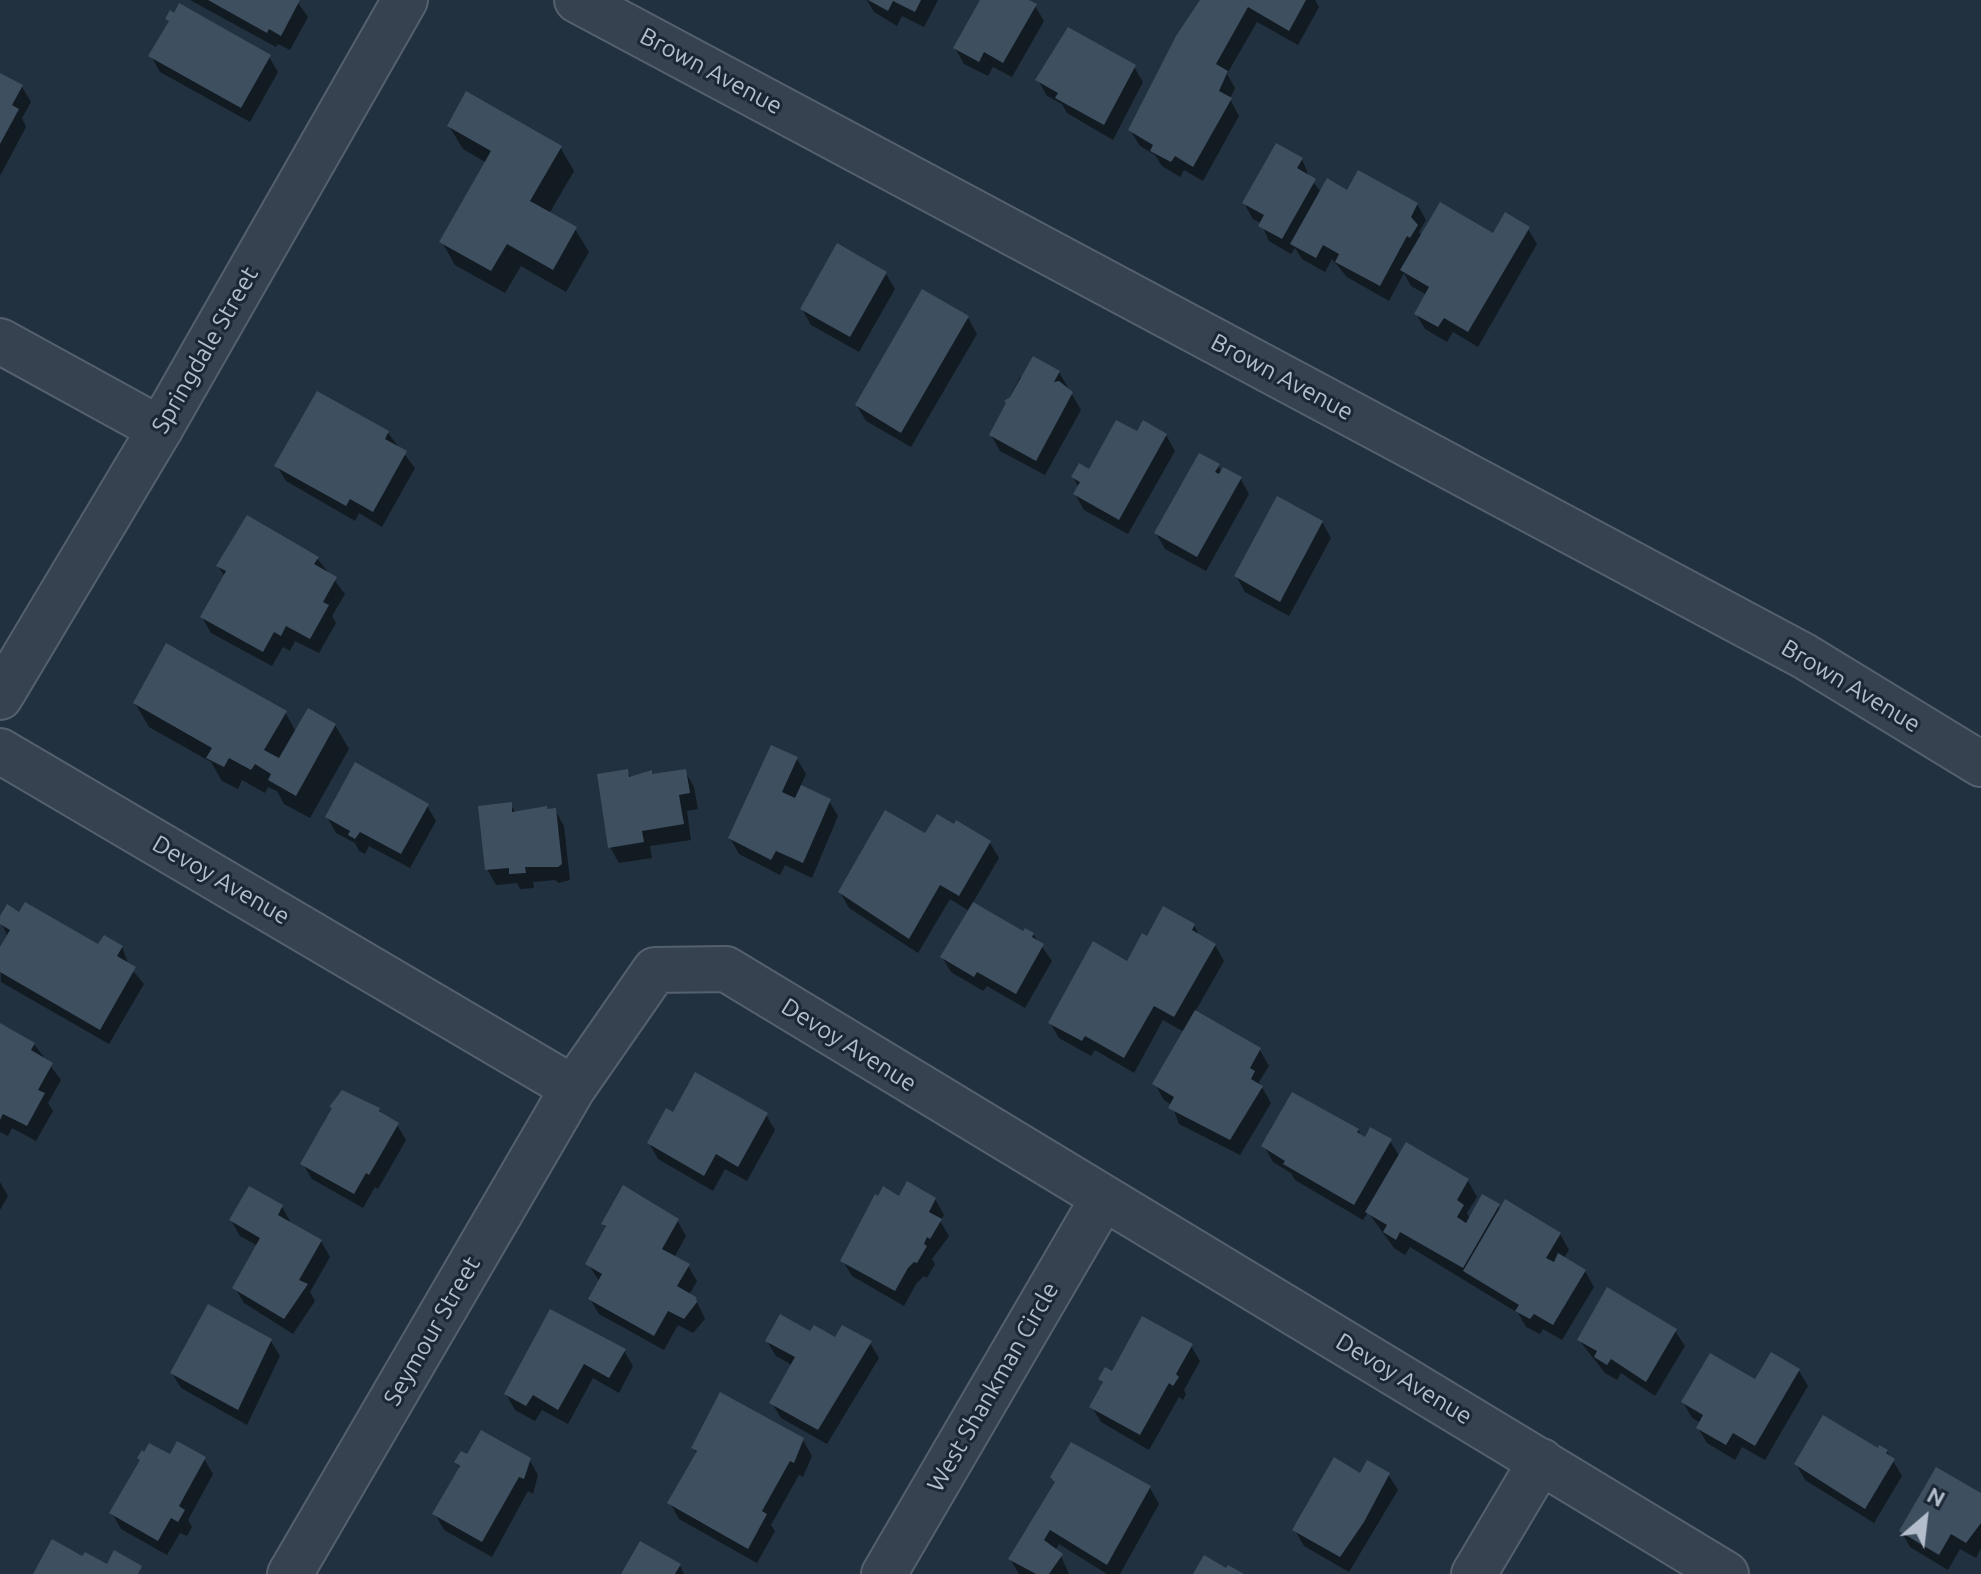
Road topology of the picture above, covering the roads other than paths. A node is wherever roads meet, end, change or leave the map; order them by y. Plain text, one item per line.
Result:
1 (405, 0) edge
2 (577, 0) edge
3 (0, 341) edge
4 (160, 429) junction
5 (0, 697) edge
6 (0, 751) edge
7 (1981, 764) edge
8 (573, 1088) junction
9 (1102, 1200) junction
10 (1541, 1461) junction
11 (290, 1574) edge
12 (884, 1574) edge
13 (1474, 1574) edge
14 (1726, 1574) edge

1 - 4 street, Springdale Street
2 - 7 street, Brown Avenue
3 - 4 street
4 - 5 street, Springdale Street
6 - 8 street, Devoy Avenue
8 - 9 street, Devoy Avenue
8 - 11 street, Seymour Street
9 - 10 street, Devoy Avenue
9 - 12 street, West Shankman Circle
10 - 13 street
10 - 14 street, Devoy Avenue

